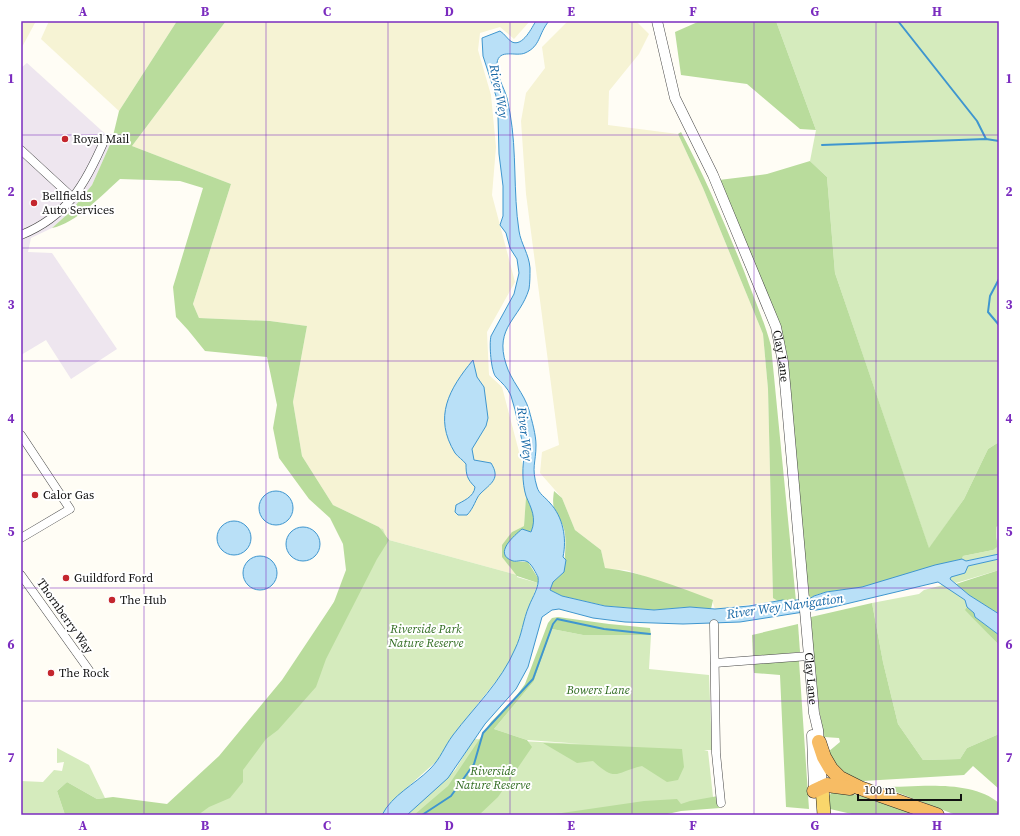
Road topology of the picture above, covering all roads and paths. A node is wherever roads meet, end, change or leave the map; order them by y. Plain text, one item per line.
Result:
1 (657, 21) edge
2 (105, 139) dead end
3 (21, 150) edge
4 (73, 198) junction
5 (21, 235) edge
6 (21, 435) edge
7 (21, 538) edge
8 (21, 575) edge
9 (714, 624) dead end
10 (809, 656) junction
11 (715, 663) junction
12 (89, 670) dead end
13 (814, 713) junction
14 (819, 742) junction
15 (860, 788) junction
16 (819, 795) junction
17 (721, 803) dead end
18 (818, 815) edge
19 (824, 815) edge
20 (937, 815) edge

1 - 10 street, Clay Lane
2 - 4 street
3 - 4 street
4 - 5 street
6 - 7 street
8 - 12 street, Thornberry Way
9 - 11 street
10 - 11 street
10 - 13 street, Clay Lane
11 - 17 street
13 - 14 street, Clay Lane
13 - 16 street, Clay Lane
14 - 15 highway
14 - 16 street, Clay Lane
15 - 16 highway
15 - 20 highway
16 - 18 main road, Clay Lane
16 - 19 main road, Clay Lane

